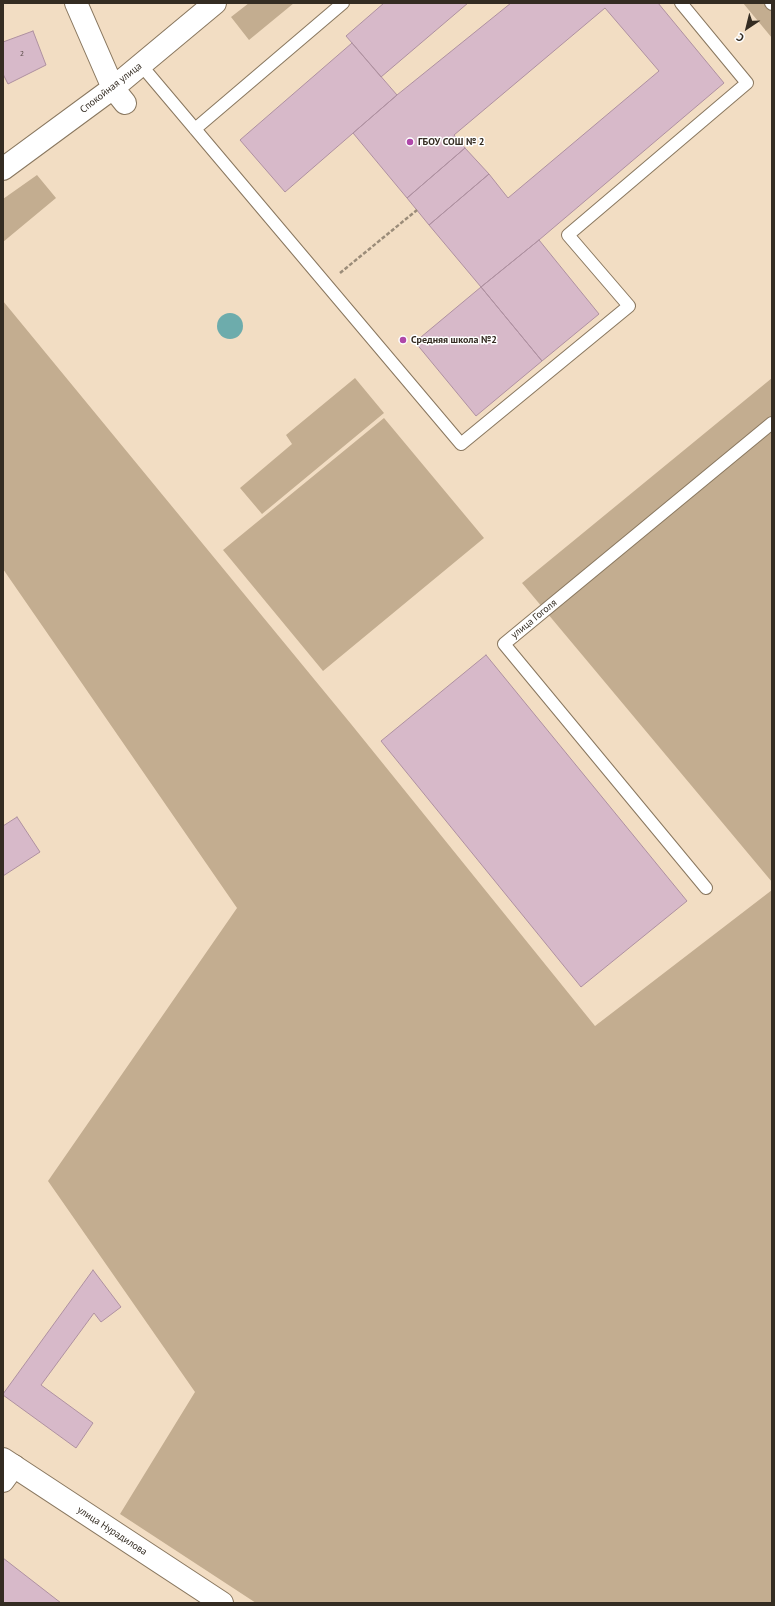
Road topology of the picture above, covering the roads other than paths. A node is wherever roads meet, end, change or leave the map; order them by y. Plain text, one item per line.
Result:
1 (76, 3) edge
2 (215, 3) edge
3 (344, 3) edge
4 (681, 3) edge
5 (141, 65) junction
6 (119, 95) junction
7 (195, 129) junction
8 (3, 170) edge
9 (772, 423) edge
10 (706, 888) dead end
11 (7, 1469) edge
12 (222, 1603) edge

1 - 6 street
2 - 5 street, Спокойная улица
3 - 7 lane
4 - 7 lane
5 - 6 street, Спокойная улица
5 - 7 lane
6 - 8 street, Спокойная улица
9 - 10 lane, улица Гоголя
11 - 12 street, улица Нурадилова

